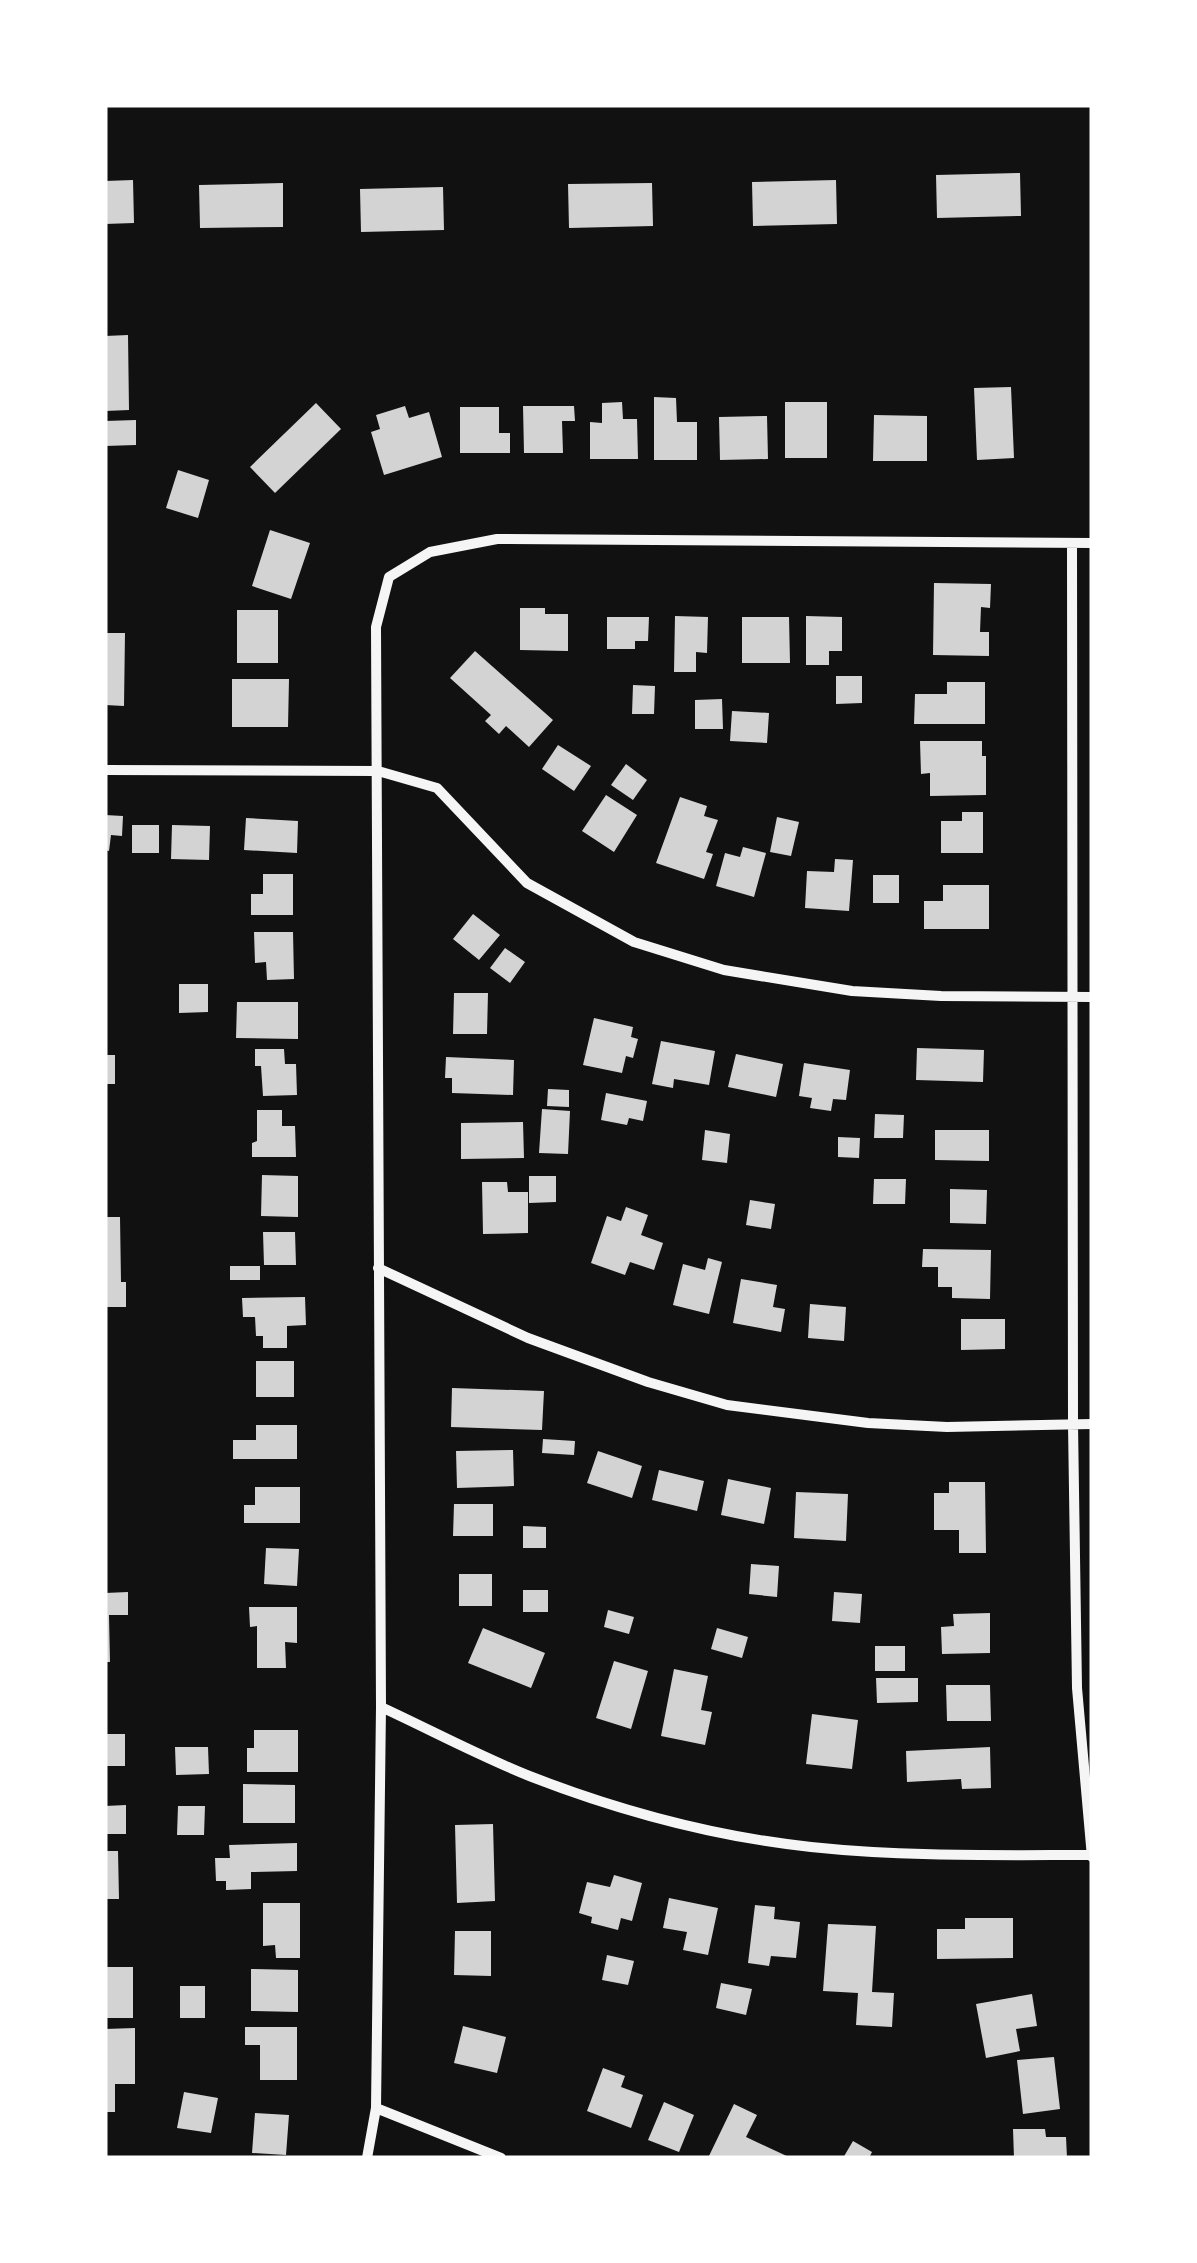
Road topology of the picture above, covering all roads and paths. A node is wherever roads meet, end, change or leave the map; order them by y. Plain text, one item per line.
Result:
1 (1092, 543) edge
2 (1072, 544) junction
3 (105, 770) edge
4 (378, 771) junction
5 (1074, 997) junction
6 (1092, 997) edge
7 (378, 1268) junction
8 (1073, 1424) junction
9 (1092, 1424) edge
10 (381, 1707) junction
11 (1092, 1856) edge
12 (376, 2108) junction
13 (367, 2158) edge
14 (500, 2158) edge

1 - 2 street
2 - 4 street
2 - 5 street
3 - 4 street
4 - 5 street
4 - 7 street
5 - 6 street
5 - 8 street
7 - 8 street
7 - 10 street
8 - 9 street
8 - 11 street
10 - 11 street
10 - 12 street
12 - 13 street
12 - 14 street

